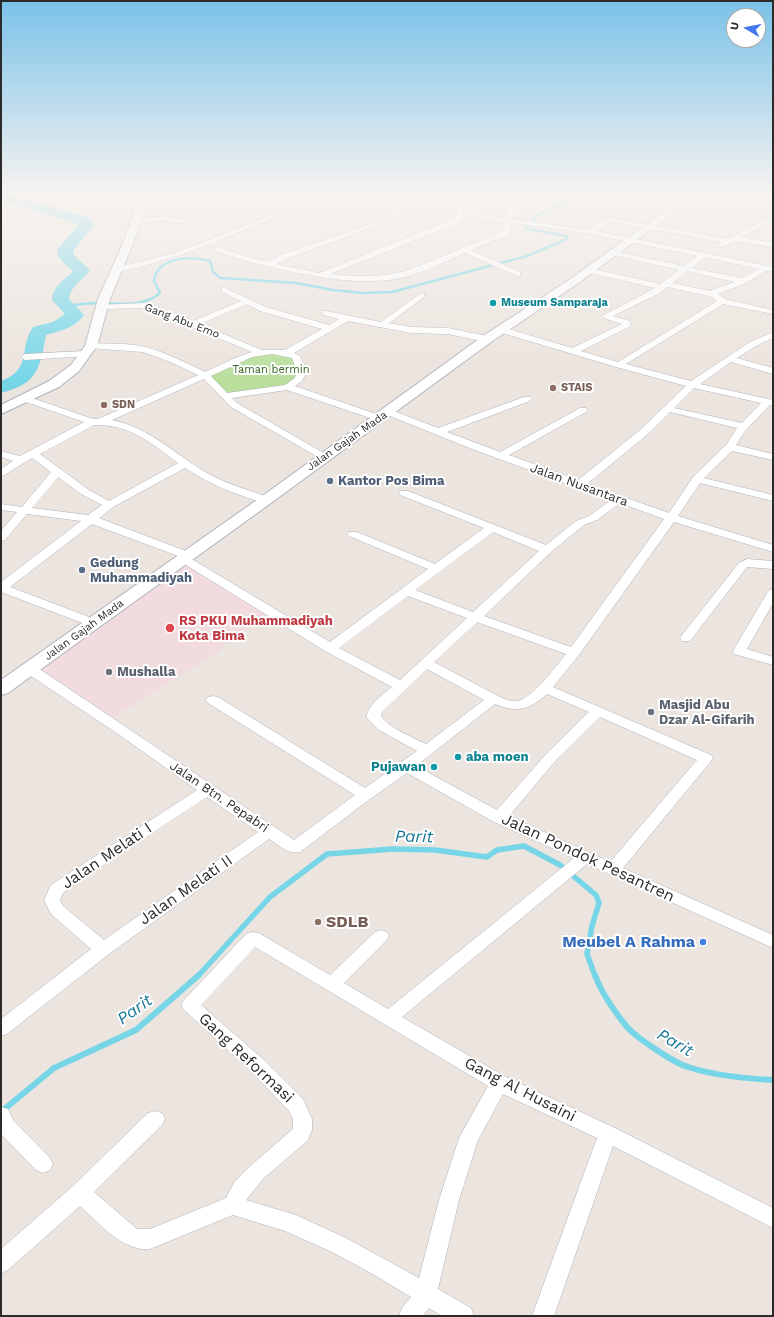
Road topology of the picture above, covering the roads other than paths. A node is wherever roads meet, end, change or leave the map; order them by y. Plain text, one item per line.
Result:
1 (123, 255) edge
2 (171, 255) edge
3 (235, 255) edge
4 (289, 255) edge
5 (372, 255) edge
6 (452, 255) edge
7 (476, 255) edge
8 (610, 255) edge
9 (624, 255) edge
10 (704, 255) edge
11 (706, 255) edge
12 (268, 264) junction
13 (686, 269) junction
14 (769, 269) edge
15 (118, 270) junction
16 (589, 270) junction
17 (517, 274) dead end
18 (319, 275) junction
19 (743, 282) junction
20 (664, 285) junction
21 (225, 290) dead end
22 (421, 295) dead end
23 (715, 295) junction
24 (248, 301) junction
25 (722, 301) junction
26 (102, 304) junction
27 (773, 312) edge
28 (326, 313) dead end
29 (345, 318) junction
30 (193, 324) junction
31 (383, 324) junction
32 (329, 328) junction
33 (502, 330) junction
34 (772, 337) edge
35 (487, 339) junction
36 (88, 350) junction
37 (573, 351) junction
38 (260, 352) junction
39 (287, 353) junction
40 (25, 357) dead end
41 (728, 359) junction
42 (619, 365) junction
43 (773, 371) edge
44 (205, 375) junction
45 (693, 384) junction
46 (288, 387) junction
47 (225, 396) junction
48 (26, 399) junction
49 (527, 399) dead end
50 (770, 402) edge
51 (668, 409) junction
52 (1, 410) edge
53 (583, 410) dead end
54 (383, 415) junction
55 (96, 421) junction
56 (743, 426) junction
57 (438, 432) junction
58 (730, 447) junction
59 (1, 454) edge
60 (33, 454) junction
61 (500, 456) junction
62 (323, 457) junction
63 (773, 457) edge
64 (21, 460) junction
65 (186, 464) junction
66 (57, 472) junction
67 (1, 474) edge
68 (697, 479) junction
69 (580, 484) junction
70 (404, 494) dead end
71 (773, 498) edge
72 (619, 499) junction
73 (266, 500) junction
74 (109, 505) junction
75 (1, 507) edge
76 (25, 510) junction
77 (671, 518) junction
78 (90, 519) junction
79 (492, 526) junction
80 (353, 534) dead end
81 (1, 538) edge
82 (773, 549) edge
83 (547, 550) junction
84 (185, 556) junction
85 (773, 565) edge
86 (437, 569) junction
87 (1, 588) edge
88 (406, 591) junction
89 (773, 593) edge
90 (475, 617) junction
91 (93, 623) junction
92 (686, 638) dead end
93 (330, 648) junction
94 (574, 652) junction
95 (773, 661) edge
96 (426, 663) junction
97 (30, 669) junction
98 (401, 686) junction
99 (545, 688) junction
100 (1, 689) edge
101 (493, 699) junction
102 (213, 700) dead end
103 (598, 711) junction
104 (426, 750) junction
105 (406, 767) junction
106 (207, 790) junction
107 (365, 795) junction
108 (500, 818) junction
109 (270, 831) junction
110 (585, 857) junction
111 (612, 870) junction
112 (381, 936) dead end
113 (773, 942) edge
114 (103, 949) junction
115 (331, 985) junction
116 (190, 1005) joint
117 (389, 1018) junction
118 (1, 1029) edge
119 (499, 1083) junction
120 (1, 1115) edge
121 (155, 1119) dead end
122 (608, 1134) junction
123 (43, 1164) dead end
124 (80, 1193) junction
125 (233, 1205) junction
126 (773, 1218) edge
127 (1, 1263) edge
128 (426, 1294) junction
129 (410, 1316) edge
130 (463, 1316) edge
131 (543, 1316) edge

1 - 15 main road
2 - 15 street
3 - 12 street
4 - 12 street
5 - 18 street
6 - 18 street
7 - 17 street
8 - 16 main road, Jalan Gajah Mada
9 - 13 street
10 - 13 street
11 - 14 street
12 - 18 street
13 - 19 street
13 - 20 street
14 - 19 street
15 - 26 main road
16 - 20 street
16 - 33 main road, Jalan Gajah Mada
19 - 23 street
20 - 23 street
20 - 37 street
21 - 24 street
22 - 31 street
23 - 25 street
24 - 30 street
24 - 32 street
25 - 27 street
25 - 42 street
26 - 30 street, Gang Abu Emo
26 - 36 main road
28 - 29 street
29 - 31 street
29 - 32 street
30 - 38 street, Gang Abu Emo
31 - 35 street
32 - 39 street
33 - 35 main road, Jalan Gajah Mada
33 - 37 street
34 - 41 street
35 - 54 main road, Jalan Gajah Mada
36 - 40 street
36 - 44 street
36 - 48 main road
37 - 42 street
38 - 39 street
38 - 44 street
39 - 46 street
41 - 43 street
41 - 45 street
42 - 45 street
44 - 47 street
44 - 55 street
45 - 50 street
45 - 51 street
46 - 47 street
46 - 54 street, Jalan Nusantara
47 - 62 street
48 - 52 main road
48 - 55 street
49 - 57 street
50 - 56 street
51 - 56 street
51 - 69 street
53 - 61 street
54 - 57 street, Jalan Nusantara
54 - 62 main road, Jalan Gajah Mada
55 - 60 street
55 - 65 street
56 - 58 street
57 - 61 street, Jalan Nusantara
58 - 63 street
58 - 68 street
59 - 64 street
60 - 64 street
60 - 66 street
61 - 69 street, Jalan Nusantara
62 - 73 main road, Jalan Gajah Mada
64 - 67 street
65 - 73 street
65 - 74 street
66 - 74 street
66 - 76 street
68 - 71 street
68 - 77 street
69 - 72 street, Jalan Nusantara
70 - 79 street
72 - 77 street, Jalan Nusantara
72 - 83 street
73 - 84 main road, Jalan Gajah Mada
74 - 78 street
75 - 76 street
76 - 78 street
76 - 81 street
77 - 82 street, Jalan Nusantara
77 - 94 street
78 - 84 street
78 - 87 street
79 - 83 street
79 - 86 street
80 - 86 street
83 - 90 street
84 - 91 main road, Jalan Gajah Mada
84 - 93 street
85 - 92 street
86 - 88 street
87 - 91 street
88 - 90 street
88 - 93 street
89 - 95 street
90 - 94 street
90 - 96 street
91 - 97 main road, Jalan Gajah Mada
93 - 98 street
94 - 99 street
96 - 98 street
96 - 101 street
97 - 100 main road, Jalan Gajah Mada
97 - 106 street, Jalan Btn. Pepabri
98 - 104 street
99 - 101 street
99 - 103 street
101 - 104 street, Jalan Btn. Pepabri
102 - 107 street
103 - 108 street
103 - 111 street
104 - 105 street, Jalan Btn. Pepabri
105 - 107 street, Jalan Btn. Pepabri
105 - 108 street, Jalan Pondok Pesantren
106 - 109 street, Jalan Btn. Pepabri
106 - 114 street, Jalan Melati I
107 - 109 street, Jalan Btn. Pepabri
108 - 110 street, Jalan Pondok Pesantren
109 - 114 street, Jalan Melati II
110 - 111 street, Jalan Pondok Pesantren
110 - 117 street
111 - 113 street, Jalan Pondok Pesantren
112 - 115 street
114 - 118 street, Jalan Melati II
115 - 116 street, Gang Al Husaini
115 - 117 street, Gang Al Husaini
116 - 125 street, Gang Reformasi
117 - 119 street, Gang Al Husaini
119 - 122 street, Gang Al Husaini
119 - 128 street
120 - 123 street
121 - 124 street
122 - 126 street, Gang Al Husaini
122 - 131 street
124 - 125 street
124 - 127 street
125 - 128 street
128 - 129 street
128 - 130 street

